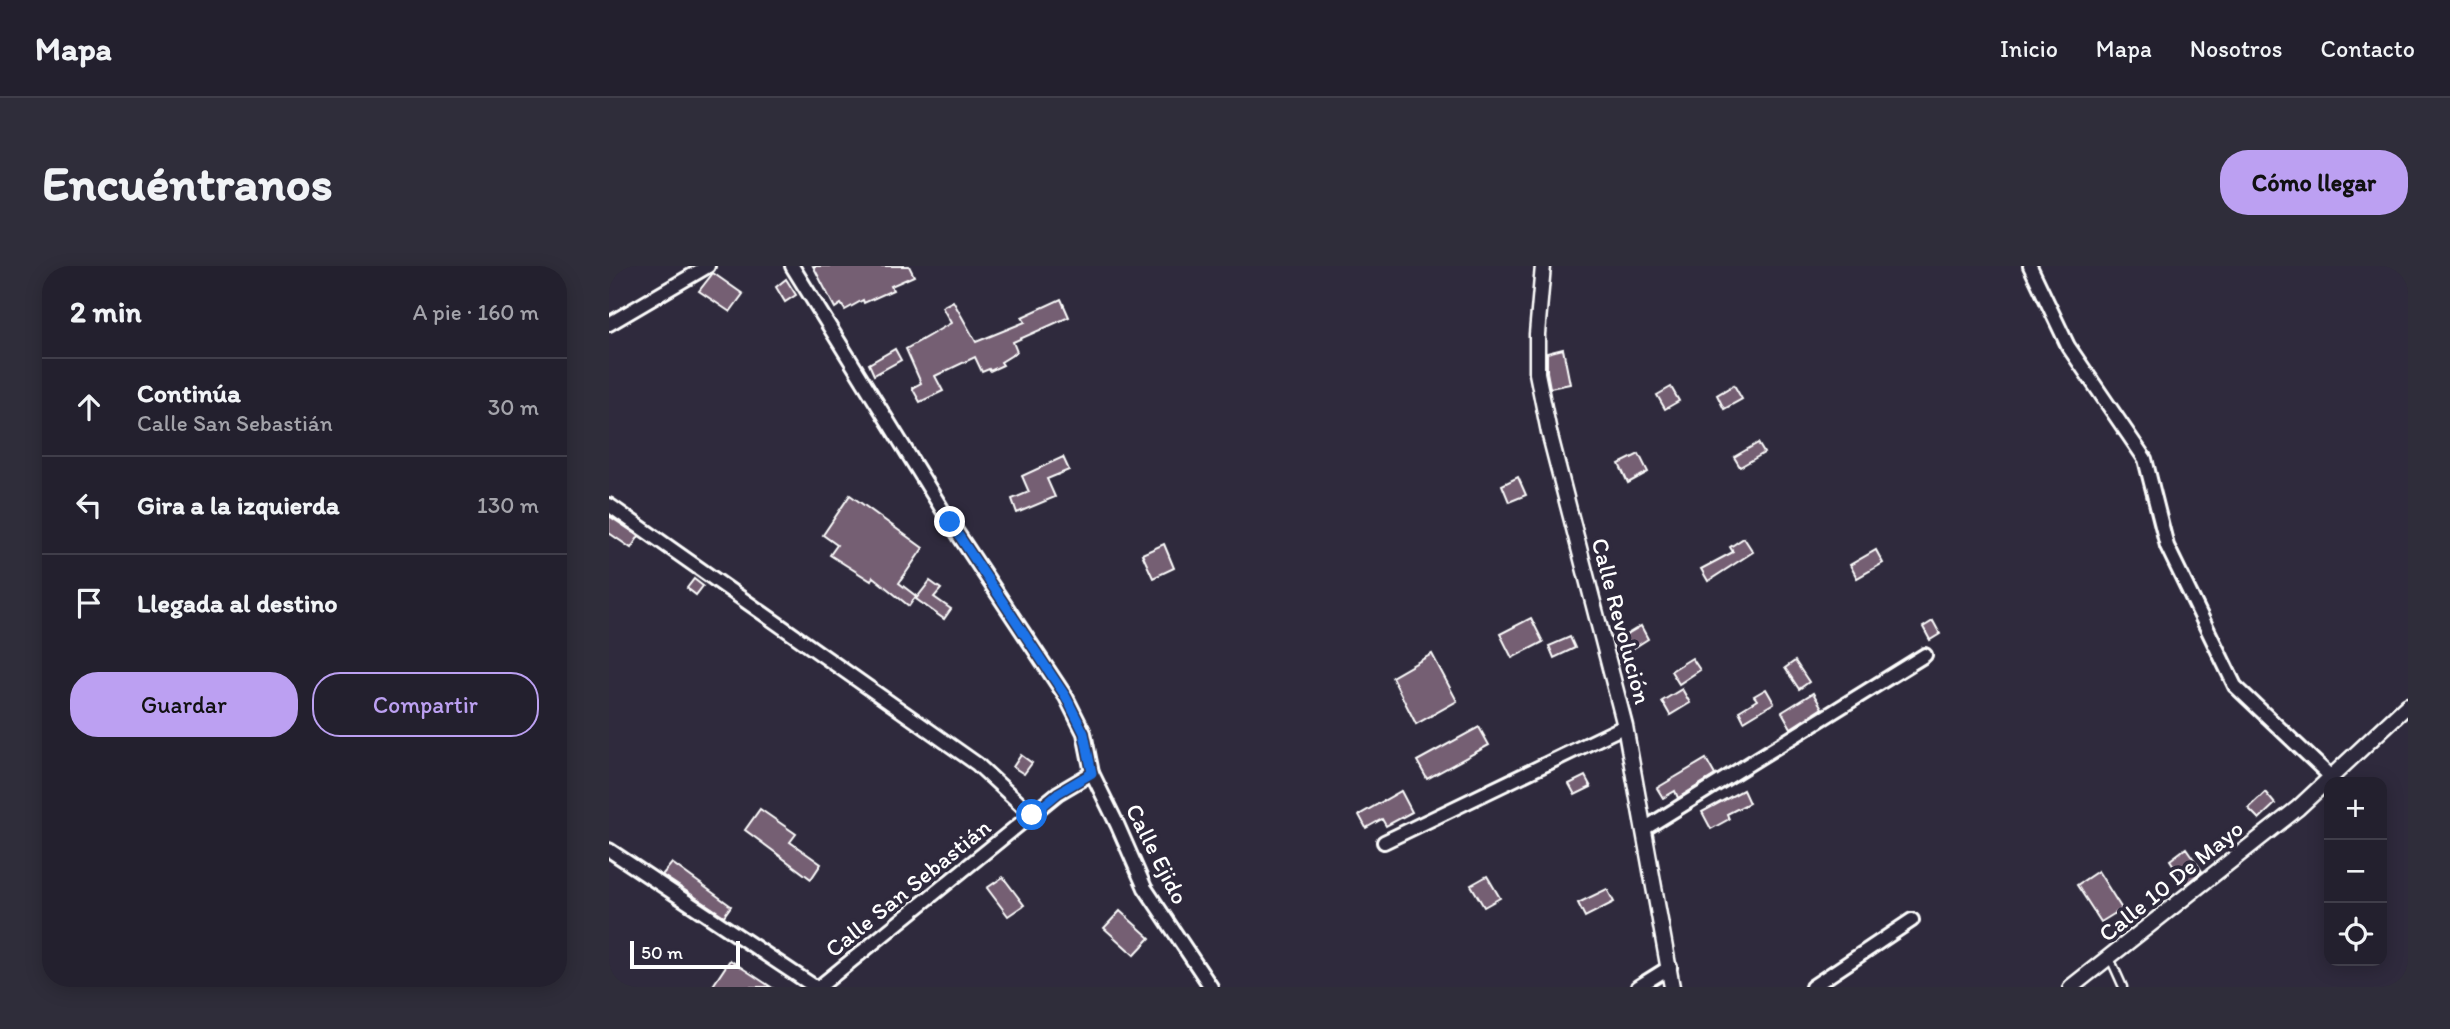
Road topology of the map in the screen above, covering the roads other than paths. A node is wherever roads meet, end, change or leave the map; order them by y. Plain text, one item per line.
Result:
1 (708, 266) edge
2 (792, 266) edge
3 (1543, 266) edge
4 (2030, 266) edge
5 (609, 324) edge
6 (609, 505) edge
7 (1925, 655) dead end
8 (2408, 705) edge
9 (1625, 726) junction
10 (1092, 773) junction
11 (2331, 777) joint
12 (2324, 784) edge
13 (1032, 815) junction
14 (1644, 830) junction
15 (1384, 842) dead end
16 (609, 850) edge
17 (1912, 920) dead end
18 (2110, 958) junction
19 (1670, 967) junction
20 (817, 987) edge
21 (1211, 987) edge
22 (1639, 987) edge
23 (1672, 987) edge
24 (1812, 987) edge
25 (2071, 987) edge
26 (2123, 987) edge

1 - 5 street
2 - 10 street, Calle Ejido
3 - 9 street, Calle Revolución
4 - 11 street
6 - 13 street
7 - 14 street
8 - 11 street, Calle 10 De Mayo
9 - 14 street, Calle Revolución
9 - 15 street
10 - 13 street, Calle San Sebastián
10 - 21 street, Calle Ejido
12 - 18 street, Calle 10 De Mayo
13 - 20 street, Calle San Sebastián
14 - 19 street, Calle Revolución
16 - 20 street
17 - 24 street
18 - 25 street, Calle 10 De Mayo
18 - 26 lane
19 - 22 street
19 - 23 street, Calle Revolución

